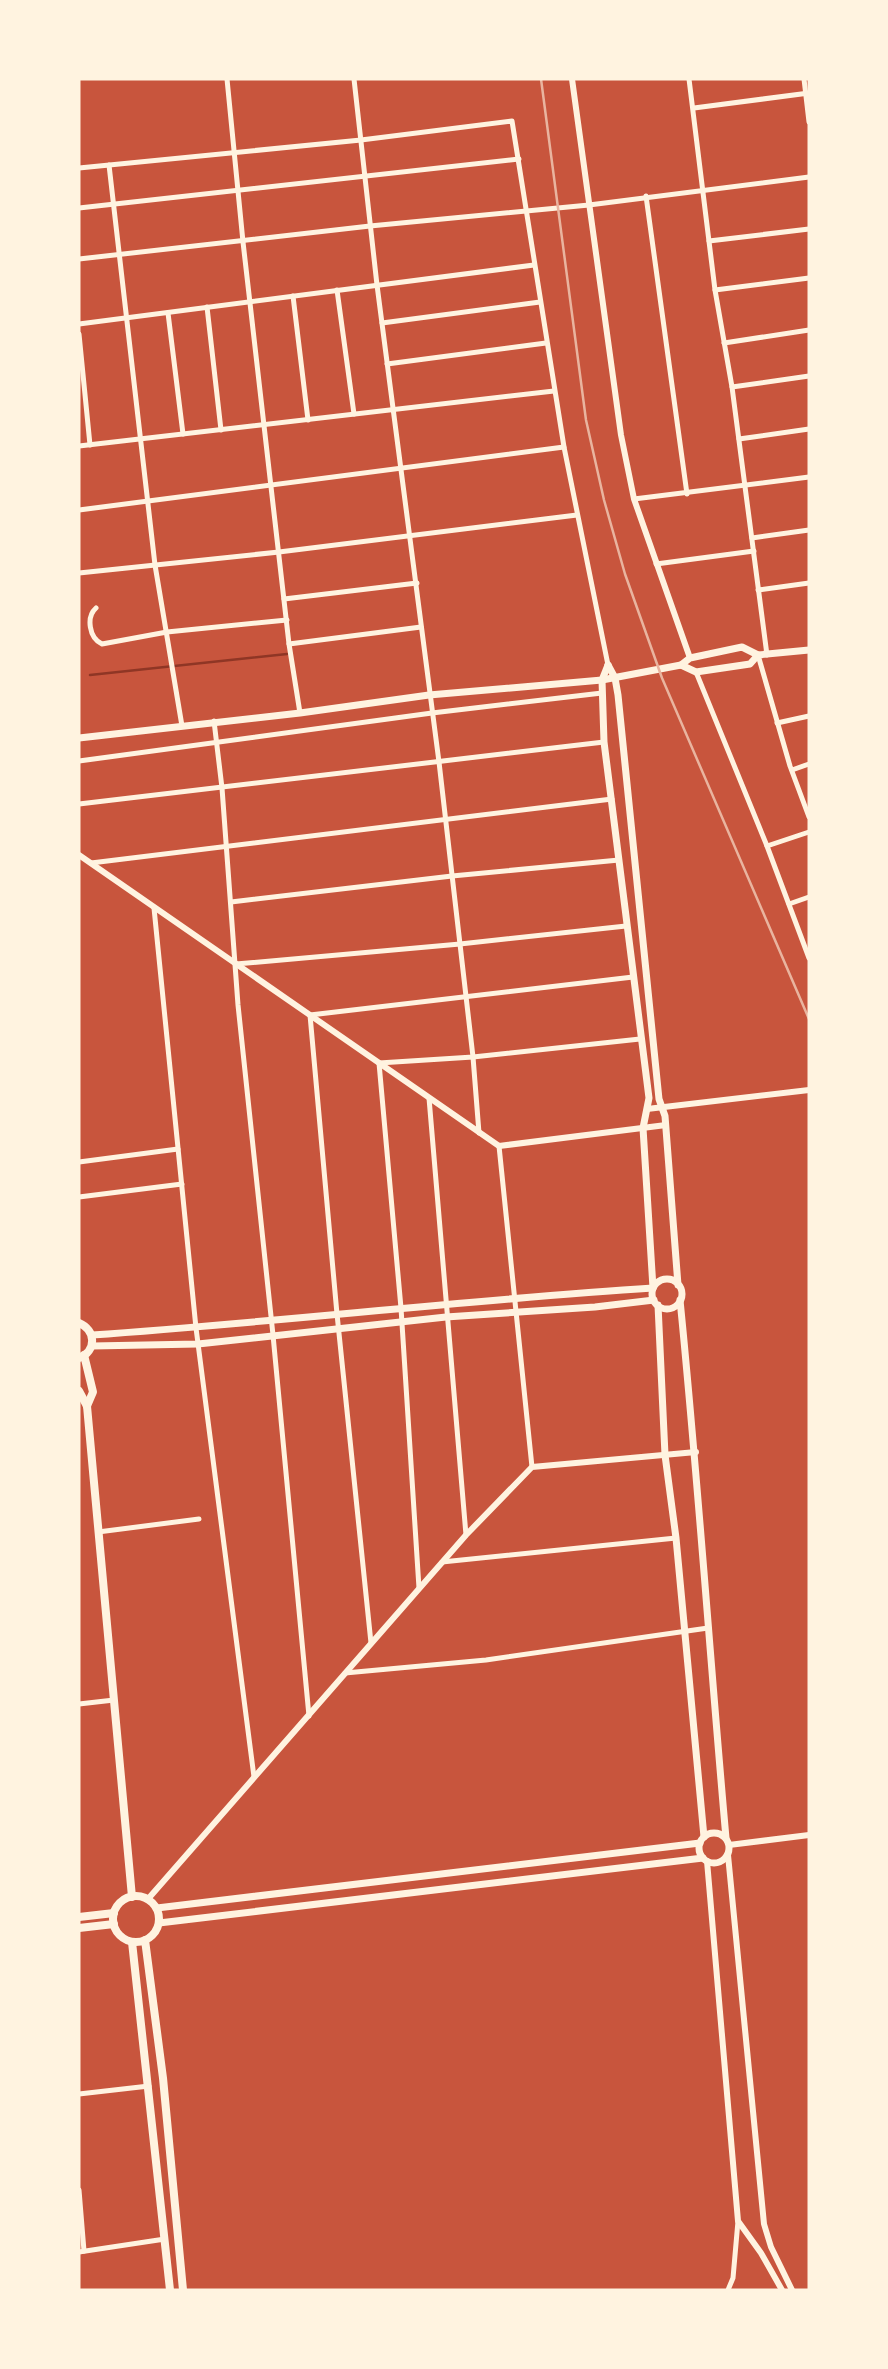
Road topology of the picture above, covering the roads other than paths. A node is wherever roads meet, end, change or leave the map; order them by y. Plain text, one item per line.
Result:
1 (227, 79) edge
2 (354, 79) edge
3 (572, 79) edge
4 (689, 79) edge
5 (804, 79) edge
6 (807, 93) edge
7 (694, 108) junction
8 (809, 122) edge
9 (361, 140) junction
10 (235, 153) junction
11 (519, 159) junction
12 (109, 165) junction
13 (79, 168) edge
14 (365, 177) junction
15 (809, 177) edge
16 (704, 190) junction
17 (238, 191) junction
18 (646, 197) junction
19 (114, 204) junction
20 (589, 205) junction
21 (79, 208) edge
22 (525, 212) junction
23 (370, 226) junction
24 (809, 229) edge
25 (709, 241) junction
26 (243, 242) junction
27 (120, 254) junction
28 (79, 259) edge
29 (534, 265) junction
30 (809, 278) edge
31 (377, 285) junction
32 (337, 290) junction
33 (715, 290) junction
34 (293, 296) junction
35 (250, 302) junction
36 (540, 302) junction
37 (207, 307) junction
38 (168, 313) junction
39 (128, 318) junction
40 (382, 323) junction
41 (79, 324) edge
42 (809, 330) edge
43 (79, 334) edge
44 (546, 343) junction
45 (724, 343) junction
46 (387, 363) junction
47 (809, 376) edge
48 (732, 387) junction
49 (554, 391) junction
50 (393, 411) junction
51 (354, 414) junction
52 (308, 420) junction
53 (265, 426) junction
54 (809, 429) edge
55 (221, 430) junction
56 (183, 434) junction
57 (739, 439) junction
58 (141, 440) junction
59 (90, 445) junction
60 (79, 446) edge
61 (564, 447) junction
62 (401, 468) junction
63 (809, 477) edge
64 (271, 485) junction
65 (746, 486) junction
66 (687, 494) junction
67 (634, 499) junction
68 (149, 502) junction
69 (79, 510) edge
70 (577, 515) junction
71 (809, 530) edge
72 (409, 536) junction
73 (752, 538) junction
74 (754, 551) junction
75 (279, 552) junction
76 (656, 564) junction
77 (155, 565) junction
78 (79, 573) edge
79 (417, 583) junction
80 (809, 583) edge
81 (758, 590) junction
82 (285, 599) junction
83 (96, 608) dead end
84 (287, 620) junction
85 (421, 627) junction
86 (167, 632) junction
87 (289, 644) junction
88 (809, 650) edge
89 (758, 655) junction
90 (767, 655) junction
91 (690, 658) junction
92 (608, 665) junction
93 (681, 665) junction
94 (696, 672) junction
95 (615, 678) junction
96 (602, 680) junction
97 (602, 693) junction
98 (429, 695) junction
99 (300, 713) junction
100 (432, 713) junction
101 (809, 716) edge
102 (214, 721) junction
103 (777, 723) junction
104 (182, 726) junction
105 (79, 737) edge
106 (604, 741) junction
107 (216, 743) junction
108 (79, 761) edge
109 (439, 762) junction
110 (809, 764) edge
111 (792, 770) junction
112 (222, 788) junction
113 (612, 799) junction
114 (79, 804) edge
115 (809, 817) edge
116 (445, 819) junction
117 (809, 832) edge
118 (226, 845) junction
119 (766, 846) junction
120 (79, 855) edge
121 (619, 860) junction
122 (90, 863) junction
123 (452, 876) junction
124 (809, 897) edge
125 (231, 902) junction
126 (789, 904) junction
127 (154, 908) junction
128 (626, 926) junction
129 (460, 944) junction
130 (808, 954) edge
131 (236, 964) junction
132 (633, 977) junction
133 (466, 996) junction
134 (310, 1015) junction
135 (640, 1039) junction
136 (473, 1057) junction
137 (379, 1063) junction
138 (809, 1090) edge
139 (429, 1098) junction
140 (661, 1106) junction
141 (647, 1108) junction
142 (666, 1125) junction
143 (643, 1128) junction
144 (479, 1133) junction
145 (499, 1146) junction
146 (178, 1149) junction
147 (79, 1162) edge
148 (182, 1184) junction
149 (79, 1197) edge
150 (678, 1285) junction
151 (653, 1288) junction
152 (514, 1297) junction
153 (680, 1300) junction
154 (656, 1303) junction
155 (445, 1304) junction
156 (401, 1308) junction
157 (515, 1312) junction
158 (337, 1314) junction
159 (79, 1317) edge
160 (446, 1317) junction
161 (271, 1321) junction
162 (401, 1322) junction
163 (79, 1323) edge
164 (196, 1328) junction
165 (340, 1328) junction
166 (92, 1335) junction
167 (274, 1335) junction
168 (198, 1343) junction
169 (92, 1346) junction
170 (82, 1357) edge
171 (79, 1391) edge
172 (87, 1406) junction
173 (695, 1452) junction
174 (666, 1455) junction
175 (533, 1467) junction
176 (199, 1520) dead end
177 (98, 1532) junction
178 (466, 1535) junction
179 (676, 1538) junction
180 (442, 1562) junction
181 (419, 1588) junction
182 (708, 1628) junction
183 (684, 1632) junction
184 (371, 1643) junction
185 (345, 1673) junction
186 (115, 1700) junction
187 (79, 1704) edge
188 (309, 1716) junction
189 (255, 1777) junction
190 (809, 1835) edge
191 (702, 1840) junction
192 (728, 1842) junction
193 (728, 1855) junction
194 (705, 1860) junction
195 (132, 1897) junction
196 (148, 1899) junction
197 (157, 1908) junction
198 (114, 1913) junction
199 (79, 1917) edge
200 (159, 1923) junction
201 (114, 1924) junction
202 (79, 1928) edge
203 (145, 1940) junction
204 (132, 1942) junction
205 (149, 2086) junction
206 (79, 2094) edge
207 (79, 2190) edge
208 (738, 2221) junction
209 (165, 2239) junction
210 (81, 2251) edge
211 (170, 2290) edge
212 (183, 2290) edge
213 (728, 2290) edge
214 (782, 2290) edge
215 (792, 2290) edge

1 - 10 street
2 - 9 street
3 - 20 street
4 - 7 street
5 - 6 street
6 - 7 street
6 - 8 street
7 - 16 street
9 - 10 street
9 - 11 street
9 - 14 street
10 - 12 street
10 - 17 street
11 - 14 street
11 - 22 street
12 - 13 street
12 - 19 street
14 - 17 street
14 - 23 street
15 - 16 street
16 - 18 street
16 - 25 street
17 - 19 street
17 - 26 street
18 - 20 street
18 - 66 street
19 - 21 street
19 - 27 street
20 - 22 street
20 - 67 street
22 - 23 street
22 - 29 street
23 - 26 street
23 - 31 street
24 - 25 street
25 - 33 street
26 - 27 street
26 - 35 street
27 - 28 street
27 - 39 street
29 - 31 street
29 - 36 street
30 - 33 street
31 - 32 street
31 - 40 street
32 - 34 street
32 - 51 street
33 - 45 street
34 - 35 street
34 - 52 street
35 - 37 street
35 - 53 street
36 - 40 street
36 - 44 street
37 - 38 street
37 - 55 street
38 - 39 street
38 - 56 street
39 - 41 street
39 - 58 street
40 - 46 street
42 - 45 street
43 - 59 street
44 - 46 street
44 - 49 street
45 - 48 street
46 - 50 street
47 - 48 street
48 - 57 street
49 - 50 street
49 - 61 street
50 - 51 street
50 - 62 street
51 - 52 street
52 - 53 street
53 - 55 street
53 - 64 street
54 - 57 street
55 - 56 street
56 - 58 street
57 - 65 street
58 - 59 street
58 - 68 street
59 - 60 street
61 - 62 street
61 - 70 street
62 - 64 street
62 - 72 street
63 - 65 street
64 - 68 street
64 - 75 street
65 - 66 street
65 - 73 street
66 - 67 street
67 - 76 street
68 - 69 street
68 - 77 street
70 - 72 street
70 - 92 street
71 - 73 street
72 - 75 street
72 - 79 street
73 - 74 street
74 - 76 street
74 - 81 street
75 - 77 street
75 - 82 street
76 - 91 street
77 - 78 street
77 - 86 street
79 - 82 street
79 - 85 street
80 - 81 street
81 - 90 street
82 - 84 street
83 - 86 street
84 - 86 street
84 - 87 street
85 - 87 street
85 - 98 street
86 - 104 street
87 - 99 street
88 - 90 main road
89 - 90 main road
89 - 91 main road
89 - 94 main road
89 - 103 street
91 - 93 main road
92 - 95 main road
92 - 96 main road
93 - 94 main road
93 - 95 main road
94 - 119 street
95 - 96 main road
95 - 140 main road
96 - 97 main road
96 - 98 main road
97 - 100 street
97 - 106 main road
98 - 99 main road
98 - 100 street
99 - 102 main road
100 - 107 street
100 - 109 street
101 - 103 street
102 - 104 main road
102 - 107 street
103 - 111 street
104 - 105 main road
106 - 109 street
106 - 113 main road
107 - 108 street
107 - 112 street
109 - 112 street
109 - 116 street
110 - 111 street
111 - 115 street
112 - 114 street
112 - 118 street
113 - 116 street
113 - 121 main road
116 - 118 street
116 - 123 street
117 - 119 street
118 - 122 street
118 - 125 street
119 - 126 street
120 - 122 street
121 - 123 street
121 - 128 main road
122 - 127 street
123 - 125 street
123 - 129 street
124 - 126 street
125 - 131 street
126 - 130 street
127 - 131 street
127 - 146 street
128 - 129 street
128 - 132 main road
129 - 131 street
129 - 133 street
131 - 134 street
131 - 161 street
132 - 133 street
132 - 135 main road
133 - 134 street
133 - 136 street
134 - 137 street
134 - 158 street
135 - 136 street
135 - 141 main road
136 - 137 street
136 - 144 street
137 - 139 street
137 - 156 street
138 - 140 street
139 - 144 street
139 - 155 street
140 - 141 street
140 - 142 main road
141 - 143 main road
142 - 143 street
142 - 150 main road
143 - 145 street
143 - 151 main road
144 - 145 street
145 - 152 street
146 - 147 street
146 - 148 street
148 - 149 street
148 - 164 street
150 - 151 main road
150 - 153 main road
151 - 152 main road
151 - 154 main road
152 - 155 main road
152 - 157 street
153 - 154 main road
153 - 173 main road
154 - 157 main road
154 - 174 main road
155 - 156 main road
155 - 160 street
156 - 158 main road
156 - 162 street
157 - 160 main road
157 - 175 street
158 - 161 main road
158 - 165 street
159 - 163 street
160 - 162 main road
160 - 178 street
161 - 164 main road
161 - 167 street
162 - 165 main road
162 - 181 street
163 - 166 main road
164 - 166 main road
164 - 168 street
165 - 167 main road
165 - 184 street
166 - 169 main road
167 - 168 main road
167 - 188 street
168 - 169 main road
168 - 189 street
169 - 170 main road
170 - 172 main road
171 - 172 main road
172 - 177 main road
173 - 174 street
173 - 182 main road
174 - 175 street
174 - 179 main road
175 - 178 street
176 - 177 street
177 - 186 main road
178 - 180 street
179 - 180 street
179 - 183 main road
180 - 181 street
181 - 184 street
182 - 183 street
182 - 192 main road
183 - 185 street
183 - 191 main road
184 - 185 street
185 - 188 street
186 - 187 street
186 - 195 main road
188 - 189 street
189 - 196 street
190 - 192 street
191 - 192 main road
191 - 194 main road
191 - 197 main road
192 - 193 main road
193 - 194 main road
193 - 215 street
194 - 200 main road
194 - 208 street
195 - 196 main road
195 - 198 main road
196 - 197 main road
197 - 200 main road
198 - 199 main road
198 - 201 main road
200 - 203 main road
201 - 202 main road
201 - 204 main road
203 - 204 main road
203 - 212 main road
204 - 205 main road
205 - 206 street
205 - 209 main road
207 - 210 street
208 - 213 street
208 - 214 street
209 - 210 street
209 - 211 main road

